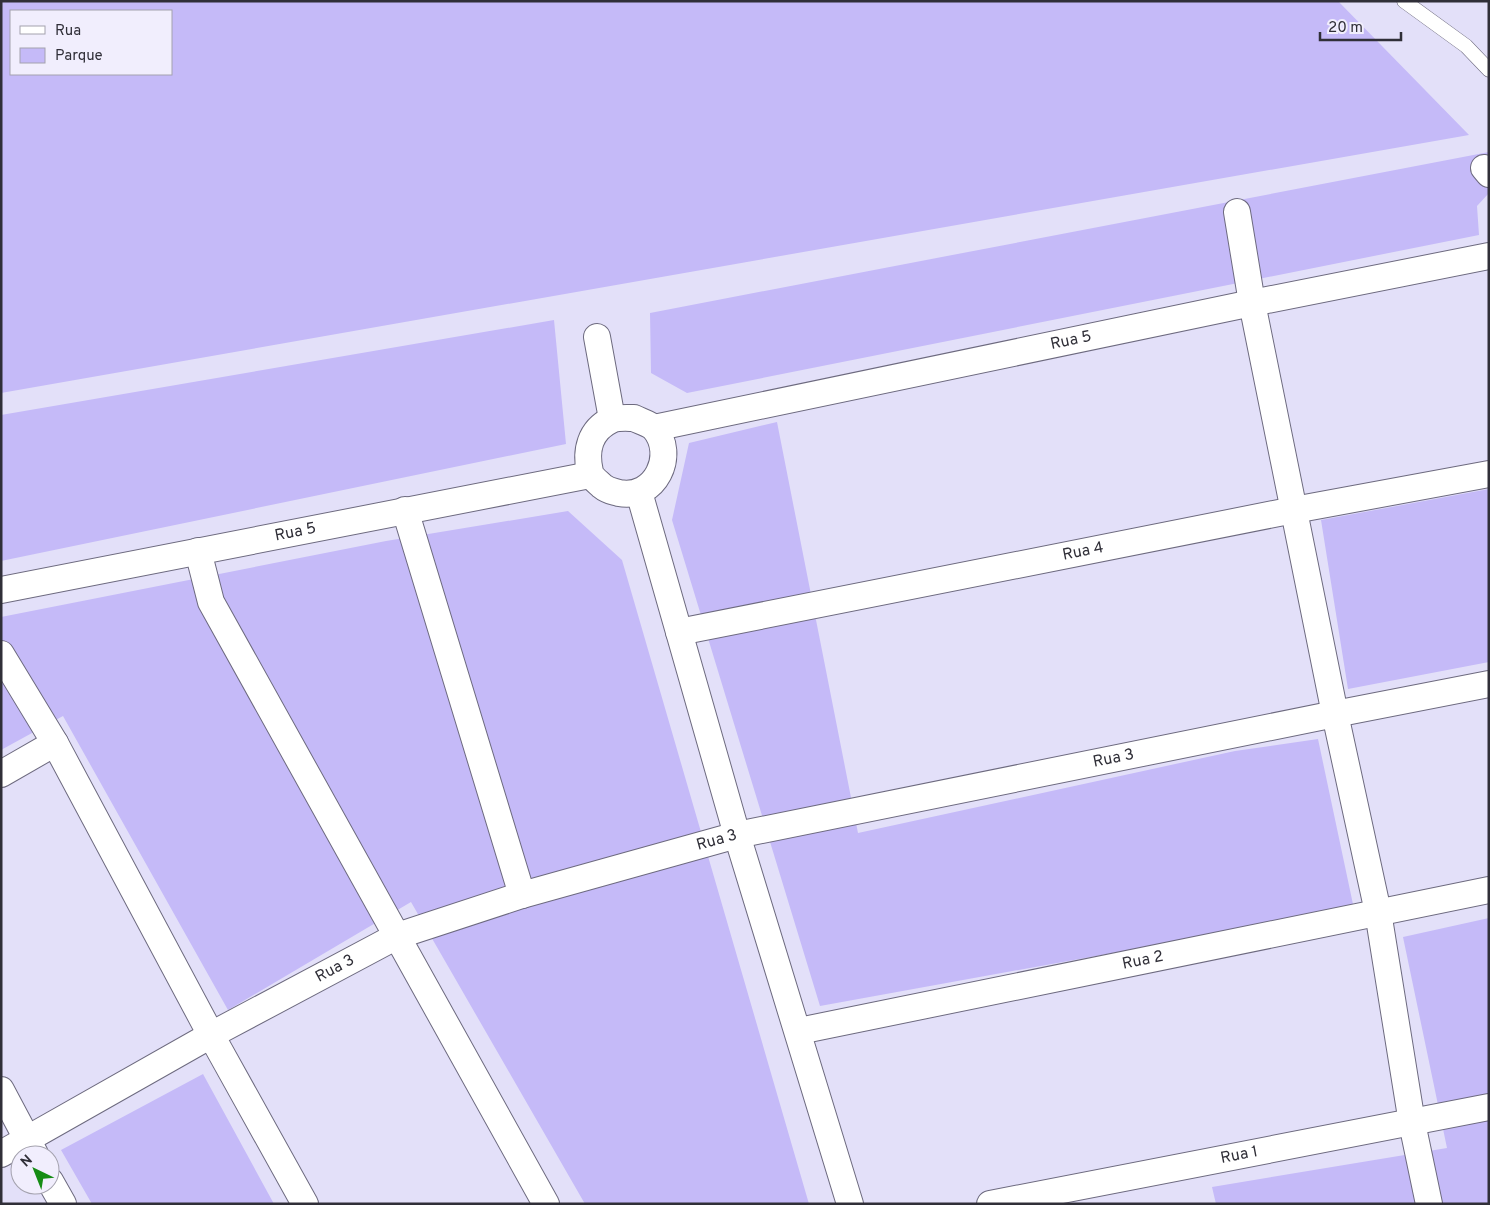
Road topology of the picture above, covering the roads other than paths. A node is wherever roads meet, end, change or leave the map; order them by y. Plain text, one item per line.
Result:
1 (1404, 1) edge
2 (1489, 70) edge
3 (1237, 212) dead end
4 (1489, 256) edge
5 (1252, 303) junction
6 (598, 337) dead end
7 (612, 419) junction
8 (654, 428) junction
9 (1489, 474) edge
10 (590, 475) junction
11 (639, 492) junction
12 (405, 510) junction
13 (1294, 510) junction
14 (198, 551) junction
15 (1, 590) edge
16 (679, 632) junction
17 (1, 654) edge
18 (1489, 684) edge
19 (1334, 714) junction
20 (55, 743) junction
21 (1, 774) edge
22 (737, 835) junction
23 (1489, 890) edge
24 (522, 895) junction
25 (1378, 912) junction
26 (397, 936) junction
27 (798, 1031) junction
28 (212, 1035) junction
29 (1, 1090) edge
30 (1489, 1107) edge
31 (1412, 1123) junction
32 (31, 1145) edge
33 (35, 1145) edge
34 (305, 1204) edge
35 (546, 1204) edge
36 (850, 1204) edge
37 (990, 1204) edge
38 (1429, 1204) edge

1 - 2 lane
3 - 5 street
4 - 5 street, Rua 5
5 - 8 street, Rua 5
5 - 13 street
6 - 7 street
7 - 8 street
7 - 10 street
8 - 11 street
9 - 13 street, Rua 4
10 - 11 street
10 - 12 street, Rua 5
11 - 16 street
12 - 14 street, Rua 5
12 - 24 street
13 - 16 street, Rua 4
13 - 19 street
14 - 15 street, Rua 5
14 - 26 street
16 - 22 street
17 - 20 street
18 - 19 street, Rua 3
19 - 22 street, Rua 3
19 - 25 street
20 - 21 street
20 - 28 street
22 - 24 street, Rua 3
22 - 27 street
23 - 25 street, Rua 2
24 - 26 street, Rua 3
25 - 27 street, Rua 2
25 - 31 street
26 - 28 street, Rua 3
26 - 35 street
27 - 36 street
28 - 33 street, Rua 3
28 - 34 street
29 - 32 street
30 - 31 street, Rua 1
31 - 37 street, Rua 1
31 - 38 street

